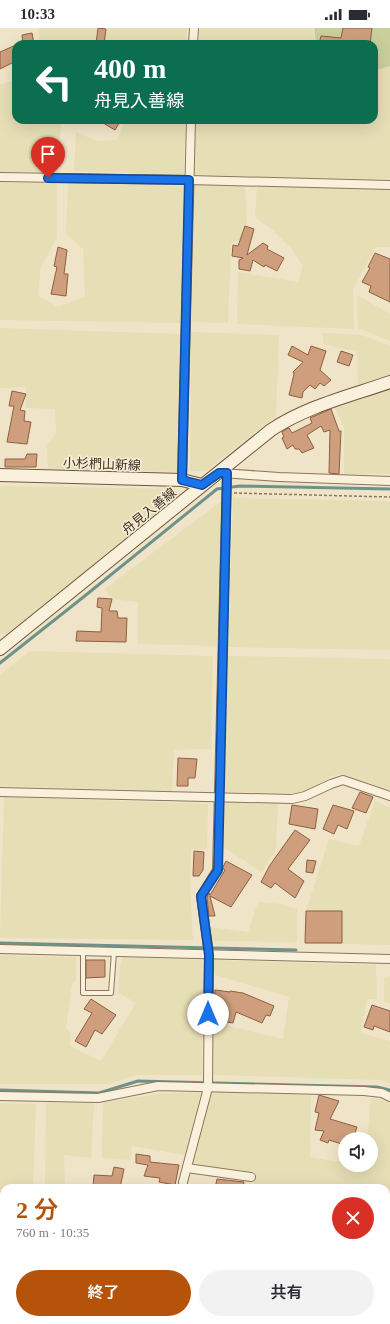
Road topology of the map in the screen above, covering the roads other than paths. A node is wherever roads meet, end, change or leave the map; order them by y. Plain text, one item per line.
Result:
1 (194, 28) edge
2 (193, 40) edge
3 (191, 124) edge
4 (0, 177) edge
5 (189, 180) junction
6 (390, 185) edge
7 (390, 382) edge
8 (223, 473) junction
9 (0, 474) edge
10 (182, 480) junction
11 (390, 481) edge
12 (202, 485) junction
13 (0, 649) edge
14 (0, 792) edge
15 (390, 796) edge
16 (219, 797) junction
17 (0, 949) edge
18 (83, 951) junction
19 (114, 951) junction
20 (209, 955) junction
21 (390, 959) edge
22 (208, 1088) junction
23 (0, 1096) edge
24 (390, 1096) edge
25 (187, 1168) junction
26 (251, 1177) dead end
27 (183, 1184) edge

1 - 2 street
3 - 5 street
4 - 5 street
5 - 6 street
5 - 10 street
7 - 8 main road, 舟見入善線
8 - 11 street
8 - 12 main road, 舟見入善線
8 - 16 street
9 - 10 main road, 小杉椚山新線
10 - 12 main road, 小杉椚山新線
12 - 13 main road, 舟見入善線
14 - 16 street
15 - 16 street
16 - 20 street
17 - 18 street
18 - 19 street
18 - 19 lane
19 - 20 street
20 - 21 street
20 - 22 street
22 - 23 street
22 - 24 street
22 - 25 street
25 - 26 street
25 - 27 street

